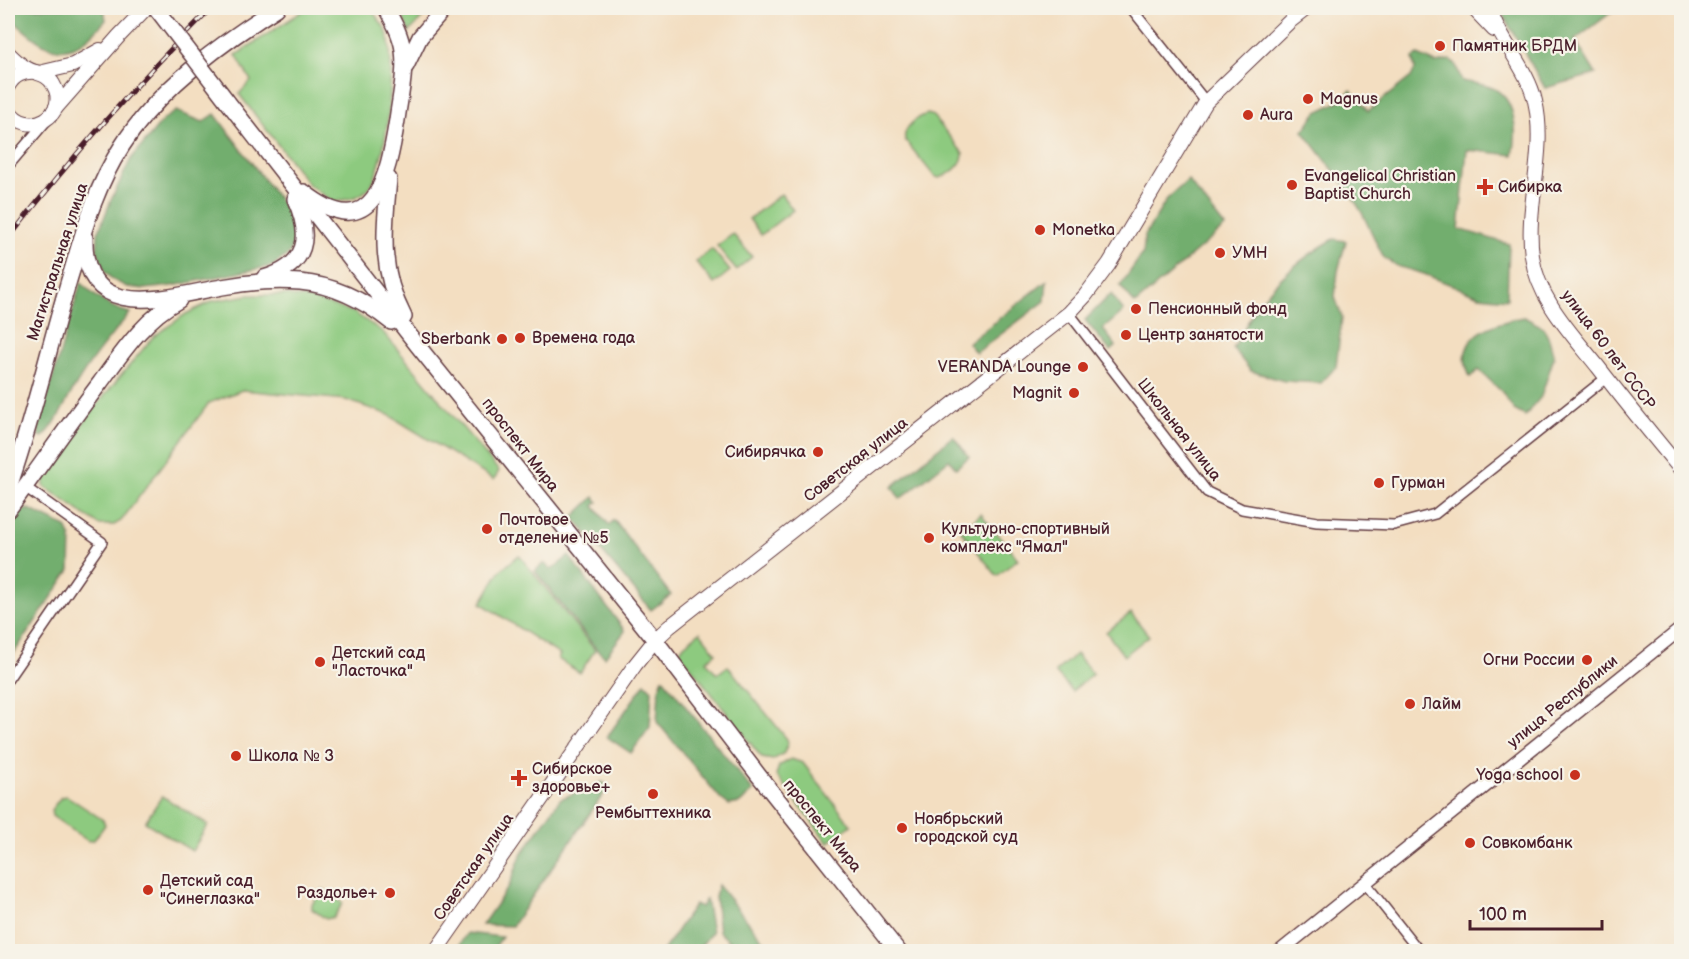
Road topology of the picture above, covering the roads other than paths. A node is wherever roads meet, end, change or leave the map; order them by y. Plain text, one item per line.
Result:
1 (146, 8) edge
2 (156, 8) edge
3 (277, 8) edge
4 (386, 8) edge
5 (445, 8) edge
6 (1131, 8) edge
7 (1307, 8) edge
8 (1473, 8) edge
9 (1490, 8) edge
10 (119, 36) junction
11 (1509, 47) junction
12 (8, 53) edge
13 (38, 72) junction
14 (402, 84) junction
15 (8, 86) edge
16 (1206, 102) junction
17 (8, 109) edge
18 (52, 114) junction
19 (392, 150) junction
20 (8, 166) edge
21 (285, 177) junction
22 (86, 223) junction
23 (245, 284) junction
24 (190, 295) junction
25 (1069, 313) junction
26 (418, 346) junction
27 (1606, 378) junction
28 (1682, 471) edge
29 (25, 487) junction
30 (8, 490) edge
31 (8, 510) edge
32 (1682, 628) edge
33 (655, 640) junction
34 (8, 679) edge
35 (1365, 883) junction
36 (435, 951) edge
37 (899, 951) edge
38 (1279, 951) edge
39 (1420, 951) edge

1 - 10 main road
2 - 21 main road, проспект Мира, bridge
3 - 22 main road, Магистральная улица
4 - 14 main road
5 - 14 main road
6 - 16 street
7 - 16 main road, Советская улица
8 - 11 main road
9 - 11 main road
10 - 13 main road
10 - 18 main road
11 - 27 main road, улица 60 лет СССР
12 - 13 main road
13 - 15 main road
13 - 18 main road
14 - 19 main road
16 - 25 main road, Советская улица
17 - 18 main road
18 - 20 street
19 - 21 main road
19 - 26 main road
21 - 23 main road
21 - 26 main road, проспект Мира
22 - 24 main road
22 - 30 main road, Магистральная улица
23 - 24 main road
23 - 26 main road
24 - 29 main road
25 - 27 street, Школьная улица
25 - 33 main road, Советская улица
26 - 33 main road, проспект Мира
27 - 28 main road, улица 60 лет СССР
29 - 31 main road
29 - 34 street
32 - 35 street, улица Республики
33 - 36 main road, Советская улица
33 - 37 main road, проспект Мира
35 - 38 street
35 - 39 street

